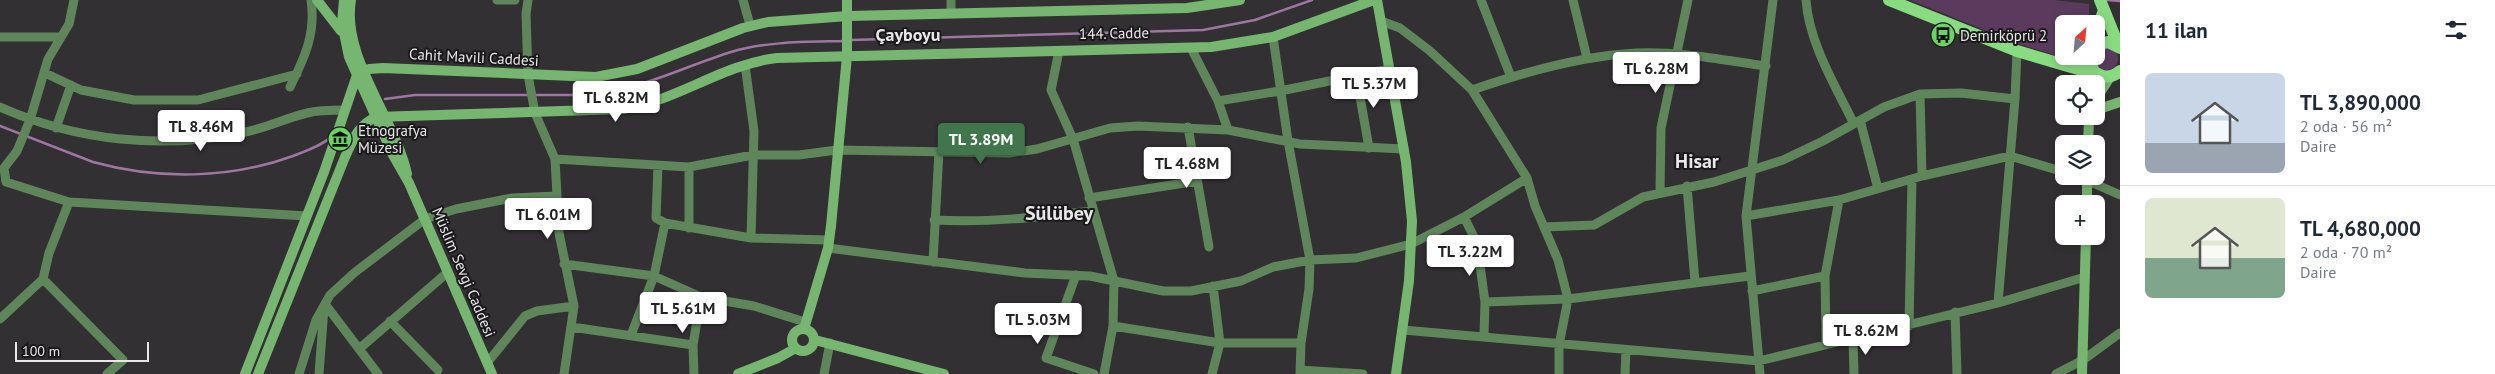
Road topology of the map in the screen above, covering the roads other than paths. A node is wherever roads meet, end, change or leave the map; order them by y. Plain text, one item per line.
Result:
1 (74, 0) edge
2 (311, 0) edge
3 (317, 0) edge
4 (344, 0) edge
5 (351, 0) edge
6 (497, 0) edge
7 (514, 0) edge
8 (528, 0) edge
9 (744, 0) edge
10 (847, 0) edge
11 (951, 0) edge
12 (1240, 0) edge
13 (1375, 0) edge
14 (1481, 0) edge
15 (1574, 0) edge
16 (1688, 0) edge
17 (1773, 0) edge
18 (1806, 0) edge
19 (1889, 0) edge
20 (1128, 5) edge
21 (2102, 5) edge
22 (952, 13) junction
23 (848, 21) junction
24 (1380, 21) junction
25 (750, 25) junction
26 (343, 33) junction
27 (2120, 33) edge
28 (1273, 36) junction
29 (0, 37) edge
30 (61, 37) junction
31 (2105, 43) edge
32 (2120, 47) edge
33 (1191, 48) junction
34 (1059, 51) junction
35 (2017, 51) junction
36 (1676, 54) junction
37 (847, 56) junction
38 (1587, 58) junction
39 (745, 65) junction
40 (2092, 65) edge
41 (1766, 66) junction
42 (1389, 69) junction
43 (45, 73) junction
44 (361, 73) junction
45 (297, 74) junction
46 (1356, 74) junction
47 (2075, 75) edge
48 (2113, 76) edge
49 (1510, 77) junction
50 (529, 80) junction
51 (70, 85) junction
52 (290, 87) dead end
53 (2105, 87) edge
54 (1472, 90) junction
55 (1280, 91) junction
56 (1920, 94) junction
57 (2015, 98) junction
58 (1218, 101) junction
59 (2120, 102) edge
60 (0, 107) edge
61 (2105, 107) edge
62 (345, 110) junction
63 (535, 110) junction
64 (381, 117) junction
65 (30, 120) junction
66 (1857, 122) junction
67 (1188, 127) junction
68 (56, 128) junction
69 (1228, 130) junction
70 (1073, 139) junction
71 (1288, 141) junction
72 (1369, 148) junction
73 (1404, 149) junction
74 (837, 150) junction
75 (939, 151) junction
76 (754, 156) junction
77 (2010, 156) junction
78 (555, 159) junction
79 (658, 166) junction
80 (689, 167) junction
81 (2, 169) edge
82 (2055, 169) edge
83 (1750, 170) junction
84 (1922, 176) junction
85 (1527, 178) junction
86 (1912, 179) junction
87 (1197, 181) junction
88 (2100, 185) edge
89 (1687, 186) junction
90 (1878, 189) junction
91 (1660, 193) junction
92 (2120, 195) edge
93 (557, 196) junction
94 (1089, 198) junction
95 (1839, 200) junction
96 (69, 202) junction
97 (1093, 211) junction
98 (307, 216) junction
99 (1746, 216) junction
100 (1464, 217) junction
101 (425, 219) junction
102 (934, 220) junction
103 (665, 223) junction
104 (1544, 227) junction
105 (689, 228) junction
106 (751, 238) junction
107 (828, 244) junction
108 (1411, 244) junction
109 (2086, 245) edge
110 (1209, 247) dead end
111 (1310, 260) junction
112 (933, 262) junction
113 (564, 264) junction
114 (448, 272) junction
115 (1076, 275) junction
116 (654, 276) junction
117 (1750, 276) junction
118 (1825, 276) junction
119 (2085, 277) junction
120 (43, 279) junction
121 (1114, 281) junction
122 (1695, 282) junction
123 (1213, 286) junction
124 (1752, 291) junction
125 (701, 297) junction
126 (1568, 299) junction
127 (1485, 302) junction
128 (1998, 303) junction
129 (325, 305) junction
130 (574, 306) junction
131 (1955, 312) junction
132 (0, 319) edge
133 (390, 321) junction
134 (805, 325) junction
135 (1113, 326) junction
136 (1909, 326) junction
137 (572, 327) junction
138 (1403, 330) junction
139 (2120, 333) edge
140 (631, 335) junction
141 (1484, 335) junction
142 (1853, 339) junction
143 (815, 340) junction
144 (830, 343) junction
145 (1220, 343) junction
146 (1301, 343) junction
147 (1826, 344) junction
148 (694, 345) junction
149 (1559, 345) junction
150 (796, 348) junction
151 (359, 349) junction
152 (1626, 350) junction
153 (2082, 360) junction
154 (1759, 361) junction
155 (487, 363) junction
156 (438, 370) dead end
157 (919, 370) edge
158 (757, 371) edge
159 (1300, 372) edge
160 (107, 374) edge
161 (245, 374) edge
162 (258, 374) edge
163 (299, 374) edge
164 (319, 374) edge
165 (378, 374) edge
166 (492, 374) edge
167 (564, 374) edge
168 (694, 374) edge
169 (738, 374) edge
170 (824, 374) edge
171 (944, 374) edge
172 (1094, 374) edge
173 (1104, 374) edge
174 (1212, 374) edge
175 (1363, 374) edge
176 (1396, 374) edge
177 (1559, 374) edge
178 (1625, 374) edge
179 (1760, 374) edge
180 (1854, 374) edge
181 (1957, 374) edge
182 (2056, 374) edge
183 (2082, 374) edge

1 - 30 street
2 - 45 street
3 - 26 street
4 - 26 street, Müslim Sevgi Caddesi
5 - 44 street, Müslim Sevgi Caddesi
6 - 7 street
8 - 50 street
9 - 25 street
10 - 23 street
11 - 22 street
12 - 20 street, Cahit Mavili Caddesi
13 - 24 street
13 - 28 street, 144. Cadde
14 - 49 street
15 - 38 street
16 - 36 street
17 - 41 street
18 - 66 street
19 - 35 main road
20 - 22 street, Cahit Mavili Caddesi
21 - 27 main road
21 - 32 main road
22 - 23 street, Cahit Mavili Caddesi
23 - 25 street, Cahit Mavili Caddesi
23 - 37 street
24 - 42 street
24 - 54 street
25 - 50 street, Cahit Mavili Caddesi
26 - 44 street, Müslim Sevgi Caddesi
28 - 33 street, 144. Cadde
28 - 55 street
29 - 30 street
30 - 43 street
31 - 32 main road
33 - 34 street, 144. Cadde
33 - 58 street
34 - 37 street, 144. Cadde
34 - 70 street
35 - 47 main road
35 - 57 street
36 - 38 street
36 - 41 street
36 - 91 street
37 - 39 street, 144. Cadde
37 - 74 street
38 - 49 street
39 - 63 street, 144. Cadde
39 - 76 street
40 - 48 main road
41 - 83 street
42 - 46 street
42 - 73 street
43 - 51 street
43 - 65 street
44 - 50 street, Cahit Mavili Caddesi
44 - 62 street
44 - 64 street, Müslim Sevgi Caddesi
45 - 51 street
45 - 52 street
46 - 55 street
46 - 72 street
48 - 53 street
49 - 54 street
50 - 63 street
51 - 68 street
54 - 85 street
55 - 58 street
55 - 71 street
56 - 57 street
56 - 66 street
56 - 84 street
57 - 77 street
58 - 69 street
59 - 61 street
60 - 65 street
62 - 68 street
62 - 98 street
63 - 64 street, 144. Cadde
63 - 78 street
64 - 101 street, Müslim Sevgi Caddesi
64 - 162 street
65 - 68 street
65 - 81 street
66 - 83 street
66 - 90 street
67 - 69 street
67 - 70 street
67 - 87 street
69 - 71 street
70 - 75 street
70 - 94 street
71 - 72 street
71 - 111 street
72 - 73 street
73 - 108 street
74 - 75 street
74 - 76 street
74 - 107 street
75 - 102 street
76 - 80 street
76 - 106 street
77 - 82 street
77 - 84 street
77 - 128 street
78 - 79 street
78 - 93 street
79 - 80 street
79 - 103 street
80 - 105 street
81 - 96 street
83 - 89 street
83 - 99 street
84 - 86 street
85 - 100 street
85 - 104 street
86 - 90 street
86 - 136 street
87 - 94 street
87 - 110 street
88 - 92 street
89 - 91 street
89 - 122 street
90 - 95 street
91 - 104 street
93 - 101 street
93 - 113 street
94 - 97 street
95 - 99 street
95 - 118 street
96 - 98 street
96 - 120 street
97 - 102 street
97 - 121 street
98 - 161 street
99 - 117 street
100 - 108 street
100 - 127 street
101 - 114 street, Müslim Sevgi Caddesi
101 - 129 street
102 - 112 street
103 - 105 street
103 - 116 street
104 - 126 street
105 - 106 street
106 - 107 street
107 - 112 street
107 - 134 street
108 - 111 street
108 - 138 street
109 - 119 street
111 - 123 street
111 - 146 street
112 - 115 street
113 - 116 street
113 - 130 street
114 - 133 street
114 - 155 street, Müslim Sevgi Caddesi
115 - 121 street
115 - 172 street
116 - 125 street
116 - 140 street
117 - 122 street
117 - 124 street
118 - 124 street
118 - 147 street
119 - 128 street
119 - 153 street
120 - 132 street
120 - 160 street
121 - 123 street
121 - 135 street
122 - 126 street
123 - 145 street
124 - 154 street
125 - 134 street
125 - 148 street
126 - 127 street
126 - 149 street
127 - 141 street
128 - 131 street
129 - 151 street
129 - 163 street
129 - 164 street
130 - 137 street
130 - 155 street
131 - 136 street
131 - 181 street
133 - 151 street
133 - 156 street
134 - 143 street
134 - 150 street
135 - 145 street
135 - 173 street
136 - 142 street
137 - 140 street
137 - 167 street
138 - 141 street
138 - 176 street
139 - 153 street
140 - 148 street
141 - 149 street
142 - 147 street
142 - 180 street
143 - 144 street
143 - 150 street
144 - 157 street
144 - 170 street
145 - 146 street
145 - 174 street
146 - 159 street
147 - 154 street
148 - 168 street
149 - 152 street
149 - 177 street
150 - 158 street
151 - 165 street
152 - 154 street
152 - 178 street
153 - 182 street
153 - 183 street
154 - 179 street
155 - 166 street, Müslim Sevgi Caddesi
157 - 171 street
158 - 169 street
159 - 175 street

